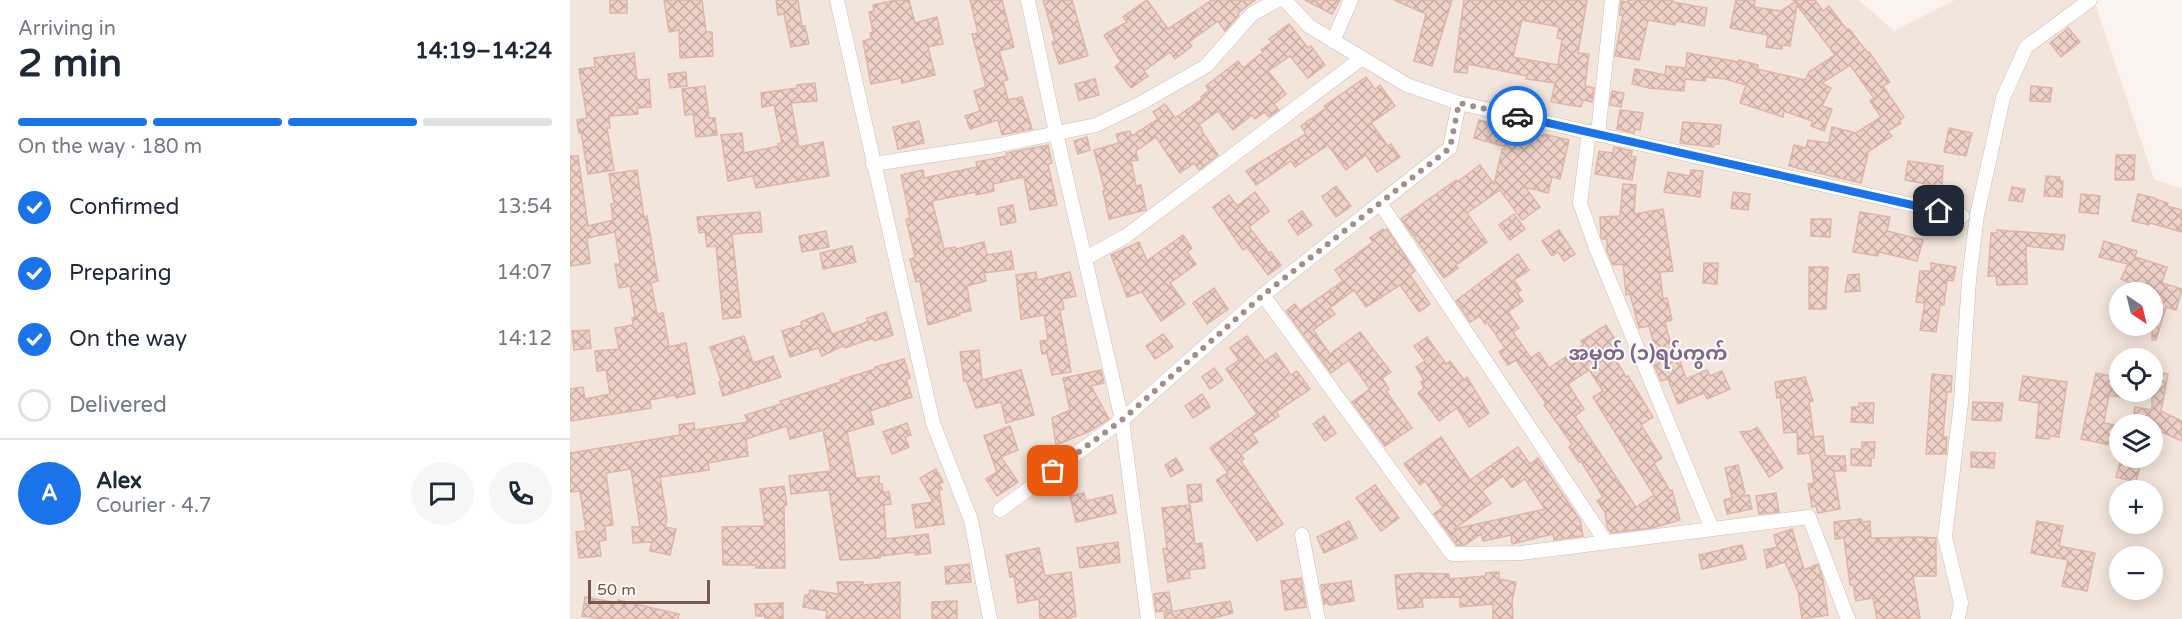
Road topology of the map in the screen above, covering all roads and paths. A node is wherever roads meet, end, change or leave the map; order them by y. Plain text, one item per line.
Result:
1 (837, 0) edge
2 (1028, 0) edge
3 (1278, 0) edge
4 (1285, 0) edge
5 (1351, 0) edge
6 (1612, 0) edge
7 (2090, 0) edge
8 (1333, 40) junction
9 (1362, 58) junction
10 (1459, 103) junction
11 (1056, 133) junction
12 (1593, 133) junction
13 (873, 164) junction
14 (1380, 202) junction
15 (1962, 216) dead end
16 (1086, 258) junction
17 (1263, 295) junction
18 (1122, 420) junction
19 (1000, 510) dead end
20 (1712, 530) junction
21 (1302, 535) dead end
22 (1606, 542) junction
23 (990, 619) edge
24 (1148, 619) edge
25 (1318, 619) edge
26 (1848, 619) edge
27 (1958, 619) edge

1 - 13 street
2 - 11 street
3 - 11 street
4 - 8 street
5 - 8 street
6 - 12 street
7 - 27 street
8 - 9 street
9 - 10 street
9 - 16 street
10 - 12 street
10 - 14 street
11 - 13 street
11 - 16 street
12 - 15 street
12 - 20 street
13 - 23 street
14 - 17 street
14 - 22 street
16 - 18 street
17 - 18 street
17 - 22 street
18 - 19 street
18 - 24 street
20 - 22 street
20 - 26 street
21 - 25 street

